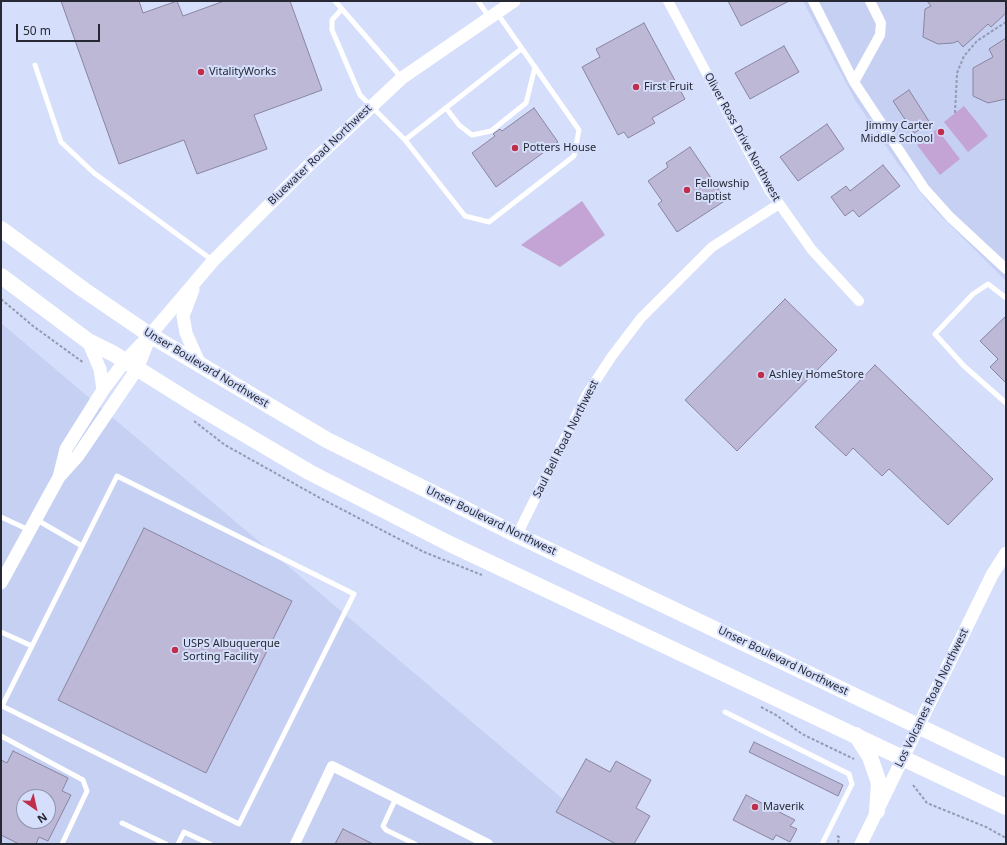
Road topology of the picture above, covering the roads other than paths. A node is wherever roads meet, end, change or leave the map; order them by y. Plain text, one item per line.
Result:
1 (335, 1) edge
2 (478, 1) edge
3 (514, 1) edge
4 (668, 1) edge
5 (813, 1) edge
6 (870, 1) edge
7 (342, 9) junction
8 (493, 15) junction
9 (521, 49) junction
10 (35, 65) dead end
11 (535, 67) junction
12 (402, 78) junction
13 (854, 82) junction
14 (371, 106) junction
15 (446, 108) junction
16 (405, 140) junction
17 (779, 204) junction
18 (1, 229) edge
19 (213, 261) junction
20 (1006, 269) edge
21 (1, 276) edge
22 (196, 282) junction
23 (1006, 298) edge
24 (859, 301) dead end
25 (150, 335) junction
26 (88, 341) junction
27 (131, 365) junction
28 (201, 367) junction
29 (103, 390) junction
30 (1006, 403) edge
31 (59, 478) junction
32 (1, 517) edge
33 (33, 525) junction
34 (517, 534) junction
35 (82, 546) junction
36 (1006, 553) edge
37 (1, 583) edge
38 (1, 632) edge
39 (32, 646) junction
40 (725, 712) dead end
41 (919, 726) junction
42 (856, 735) junction
43 (1, 736) edge
44 (902, 757) junction
45 (1006, 768) edge
46 (396, 798) junction
47 (1006, 807) edge
48 (877, 811) junction
49 (122, 823) dead end
50 (62, 844) edge
51 (166, 844) edge
52 (178, 844) edge
53 (210, 844) edge
54 (294, 844) edge
55 (415, 844) edge
56 (488, 844) edge
57 (822, 844) edge
58 (861, 844) edge

1 - 7 lane
2 - 8 lane
3 - 8 street, Bluewater Road Northwest
4 - 17 street, Oliver Ross Drive Northwest
5 - 13 street
6 - 13 street
7 - 12 lane
7 - 14 lane
8 - 9 lane
8 - 12 street, Bluewater Road Northwest
9 - 11 lane
9 - 15 lane
10 - 19 lane
11 - 15 lane
11 - 16 lane
12 - 14 street, Bluewater Road Northwest
13 - 20 street
14 - 16 lane
14 - 19 street, Bluewater Road Northwest
15 - 16 lane
17 - 24 street, Oliver Ross Drive Northwest
17 - 34 street, Saul Bell Road Northwest
18 - 25 main road, Unser Boulevard Northwest
19 - 22 street, Bluewater Road Northwest
21 - 26 main road
22 - 25 street, Bluewater Road Northwest
22 - 28 street
23 - 30 lane
25 - 27 street, Bluewater Road Northwest
25 - 28 main road, Unser Boulevard Northwest
26 - 27 main road
26 - 29 street
27 - 29 street, Bluewater Road Northwest
27 - 31 street, Bluewater Road Northwest
27 - 42 main road
28 - 34 main road, Unser Boulevard Northwest
29 - 31 street, Bluewater Road Northwest
31 - 33 street, Bluewater Road Northwest
32 - 33 lane
33 - 35 lane
33 - 37 street, Bluewater Road Northwest
34 - 41 main road, Unser Boulevard Northwest
35 - 39 lane
35 - 39 lane
36 - 41 street, Los Volcanes Road Northwest
38 - 39 lane
40 - 57 lane
41 - 44 street, Los Volcanes Road Northwest
41 - 45 main road, Unser Boulevard Northwest
42 - 44 main road
42 - 48 main road
43 - 50 lane
44 - 47 main road
44 - 48 street, Los Volcanes Road Northwest
46 - 54 street
46 - 55 lane
46 - 56 street
48 - 58 street, Los Volcanes Road Northwest
49 - 51 lane
52 - 53 lane

